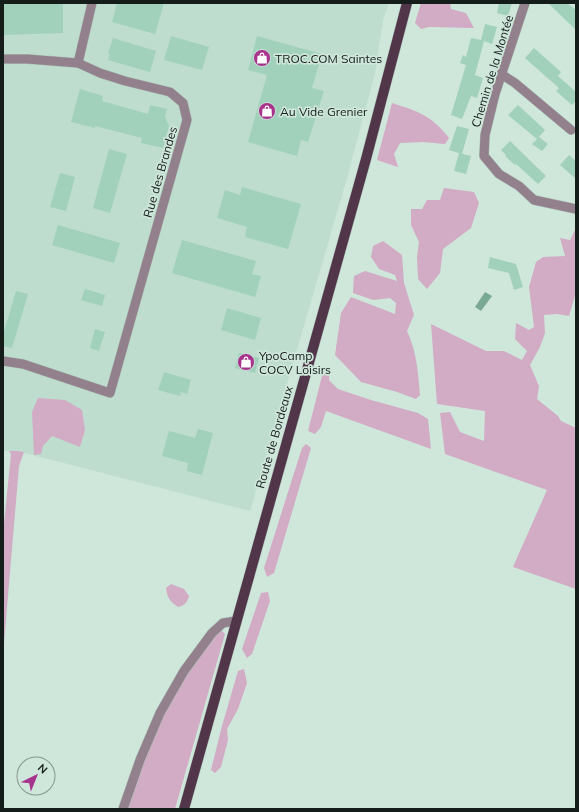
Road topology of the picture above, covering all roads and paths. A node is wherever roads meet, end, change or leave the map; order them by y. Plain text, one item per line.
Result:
1 (92, 3) edge
2 (407, 3) edge
3 (525, 3) edge
4 (3, 60) edge
5 (78, 63) junction
6 (501, 74) junction
7 (571, 130) dead end
8 (576, 209) edge
9 (3, 361) edge
10 (236, 621) junction
11 (123, 809) edge
12 (184, 809) edge

1 - 5 street
2 - 10 main road, Route de Bordeaux
3 - 6 street, Chemin de la Montée
4 - 5 street, Rue des Brandes
5 - 9 street, Rue des Brandes
6 - 7 street
6 - 8 street, Chemin de la Montée
10 - 11 street
10 - 12 main road, Route de Bordeaux

